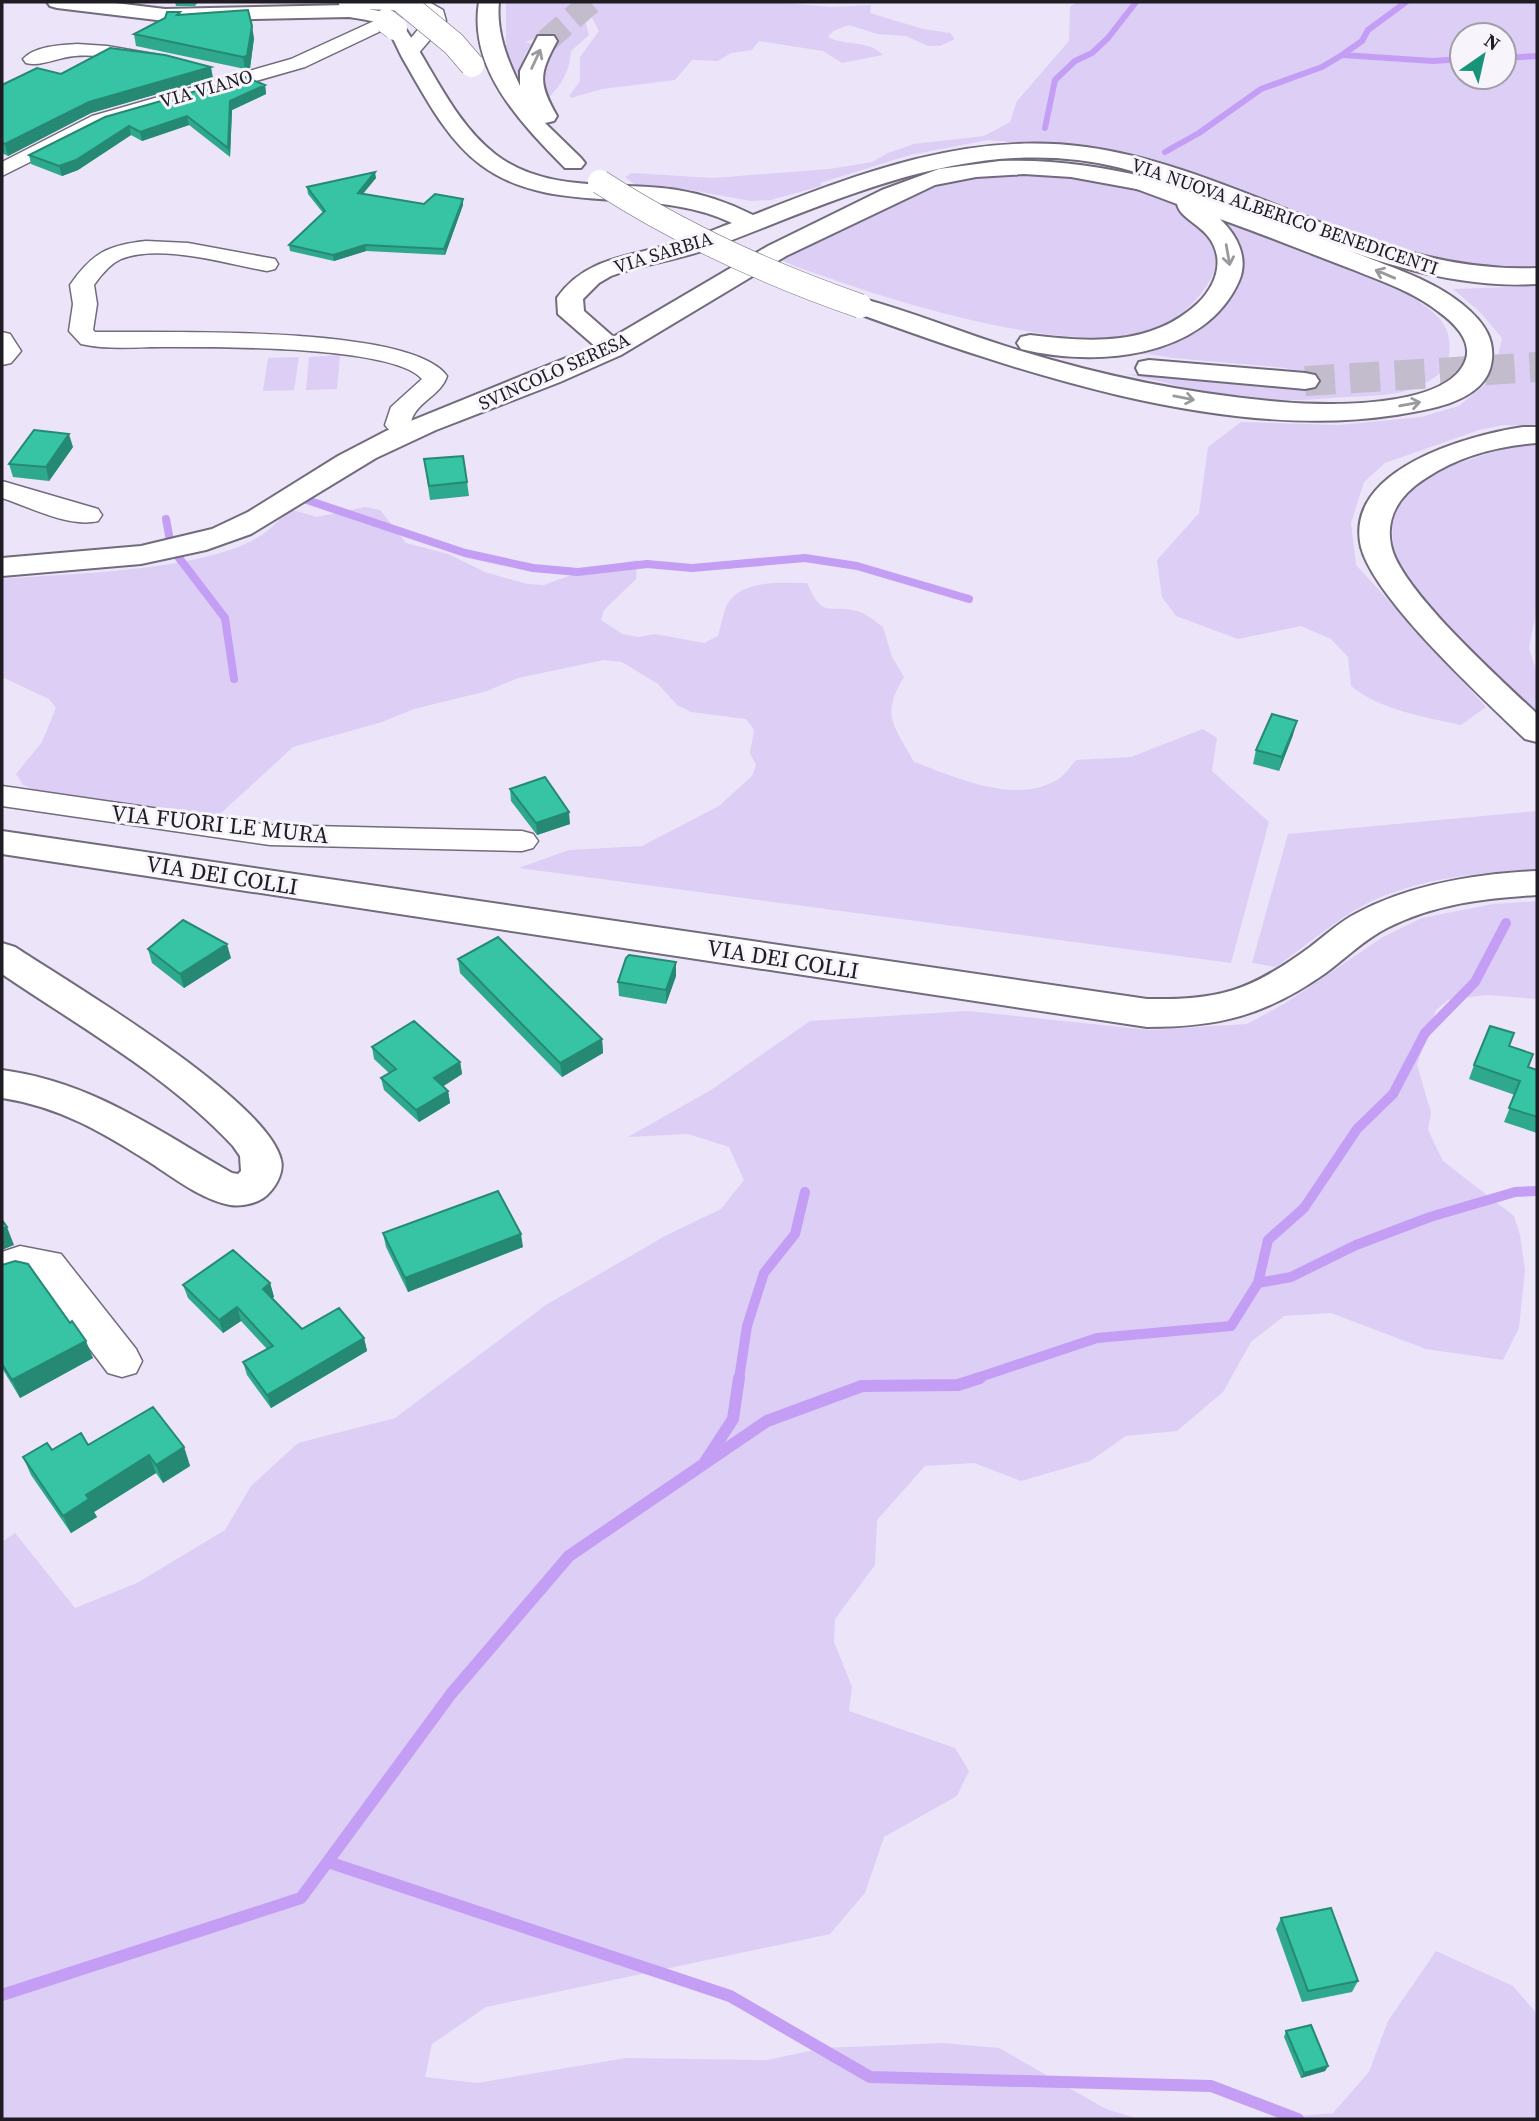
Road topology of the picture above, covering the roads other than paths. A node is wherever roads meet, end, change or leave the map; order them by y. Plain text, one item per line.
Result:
1 (57, 2) edge
2 (347, 2) edge
3 (402, 2) edge
4 (489, 2) edge
5 (427, 7) junction
6 (380, 23) junction
7 (546, 41) tunnel mouth
8 (410, 51) junction
9 (33, 59) dead end
10 (174, 62) edge
11 (205, 68) edge
12 (240, 78) junction
13 (573, 163) junction
14 (2, 170) edge
15 (1142, 183) junction
16 (752, 224) junction
17 (267, 264) dead end
18 (1537, 276) edge
19 (860, 306) junction
20 (2, 339) edge
21 (613, 348) junction
22 (2, 358) edge
23 (1305, 381) tunnel mouth
24 (407, 432) junction
25 (1537, 435) edge
26 (2, 489) edge
27 (89, 514) dead end
28 (2, 567) edge
29 (1537, 732) edge
30 (2, 796) edge
31 (522, 841) dead end
32 (2, 842) edge
33 (1537, 883) edge
34 (2, 956) edge
35 (2, 1084) edge
36 (2, 1268) edge
37 (122, 1361) dead end

1 - 6 main road
2 - 5 street
3 - 13 main road, bridge
4 - 13 main road
5 - 6 street
5 - 8 street
6 - 8 main road
6 - 12 street, VIA VIANO
13 -> 7 main road
8 - 16 main road
9 - 10 street
11 - 12 street
12 - 14 street, VIA VIANO
13 - 19 main road, bridge
15 -> 19 main road
19 -> 15 main road
15 - 21 main road, SVINCOLO SERESA
16 - 18 main road, VIA NUOVA ALBERICO BENEDICENTI
16 - 21 main road, VIA SARBIA
17 - 24 street
19 - 23 main road
20 - 22 street
21 - 24 main road, SVINCOLO SERESA
24 - 28 main road, SVINCOLO SERESA
25 - 29 main road
26 - 27 street
30 - 31 street, VIA FUORI LE MURA
32 - 33 main road, VIA DEI COLLI
34 - 35 main road
36 - 37 street

